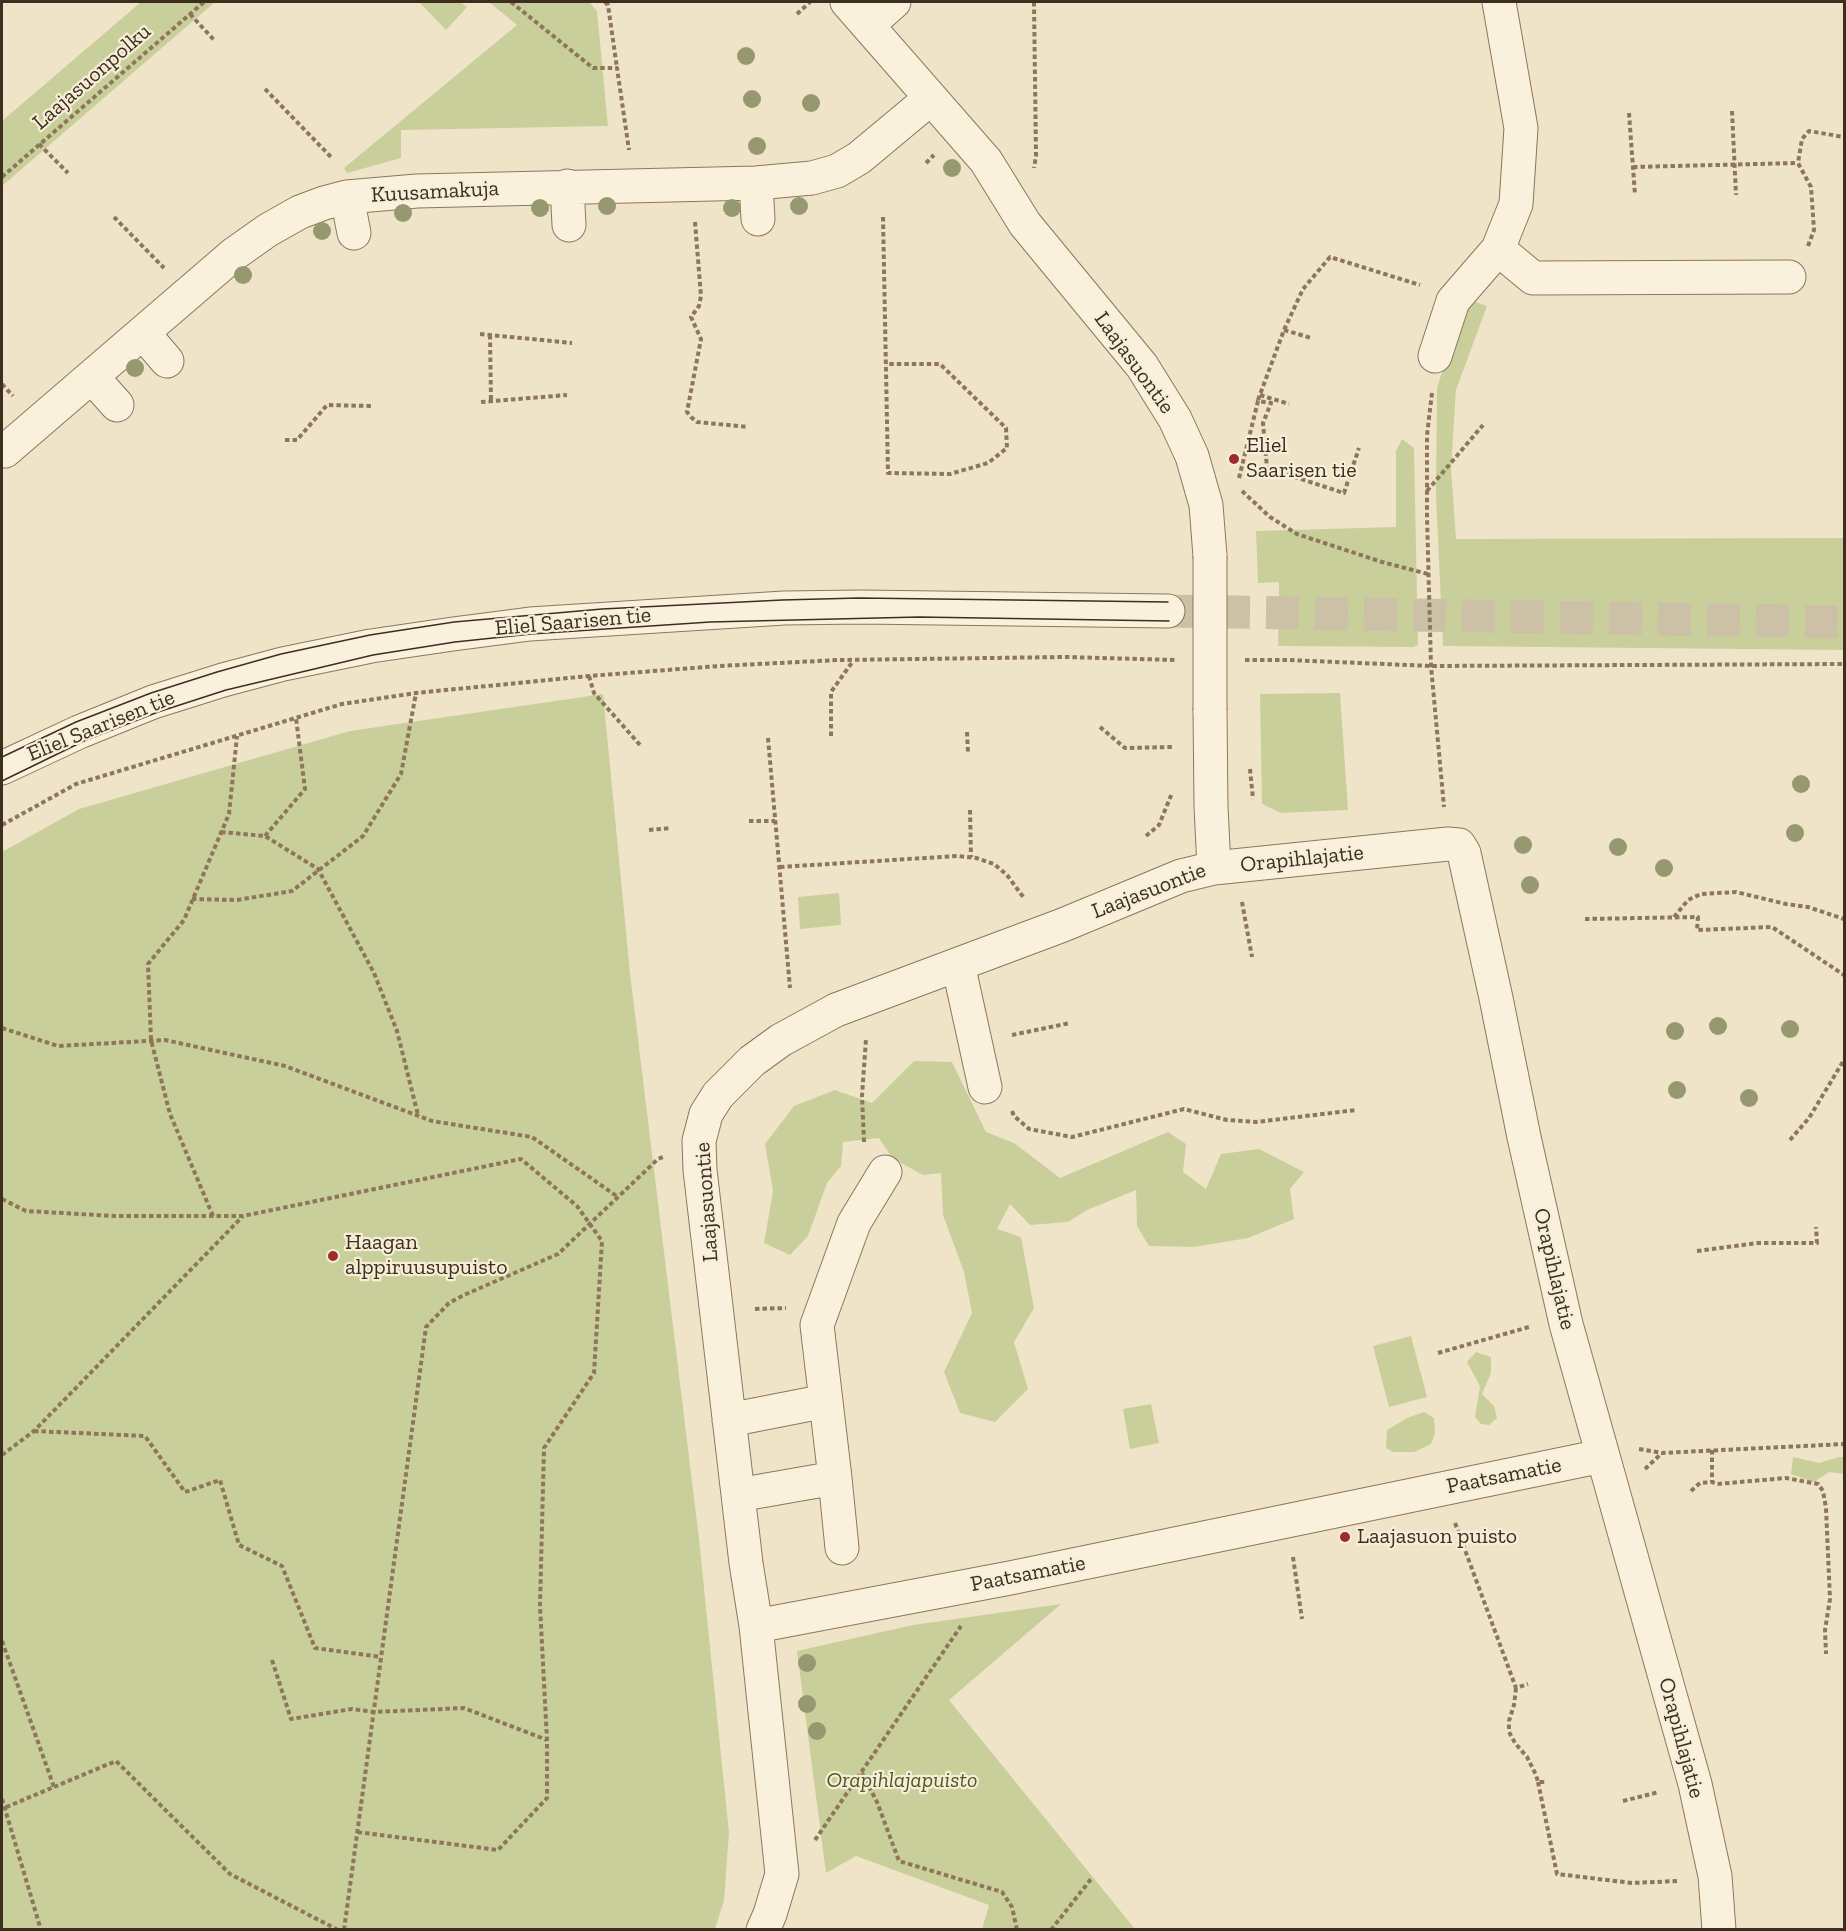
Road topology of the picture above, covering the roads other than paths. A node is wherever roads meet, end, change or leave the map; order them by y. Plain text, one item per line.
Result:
1 (894, 2) edge
2 (1499, 2) edge
3 (857, 13) edge
4 (931, 98) junction
5 (756, 183) junction
6 (567, 186) junction
7 (347, 197) junction
8 (758, 219) dead end
9 (569, 225) dead end
10 (354, 233) dead end
11 (1498, 249) junction
12 (1789, 277) road end
13 (143, 333) junction
14 (1436, 356) road end
15 (167, 361) dead end
16 (92, 377) junction
17 (117, 405) dead end
18 (2, 447) edge
19 (1168, 611) tunnel mouth
20 (2, 768) edge
21 (1214, 868) junction
22 (958, 964) junction
23 (985, 1087) dead end
24 (885, 1172) road end
25 (826, 1401) junction
26 (729, 1420) junction
27 (1602, 1456) junction
28 (835, 1478) junction
29 (738, 1495) junction
30 (842, 1548) dead end
31 (756, 1626) junction
32 (764, 1929) edge
33 (1719, 1929) edge

1 - 3 street
2 - 11 street
3 - 4 street, Laajasuontie
4 - 5 street, Kuusamakuja
4 - 21 street, Laajasuontie, bridge
5 - 6 street, Kuusamakuja
5 - 8 street
6 - 7 street, Kuusamakuja
6 - 9 street
7 - 10 street
7 - 13 street, Kuusamakuja
11 - 12 street
11 - 14 street
13 - 15 street
13 - 16 street, Kuusamakuja
16 - 17 street
16 - 18 street, Kuusamakuja
19 - 20 street, Eliel Saarisen tie
21 - 22 street, Laajasuontie
21 - 27 street, Orapihlajatie
22 - 23 street
22 - 26 street, Laajasuontie
24 - 25 street
25 - 26 street
25 - 28 street
26 - 29 street, Laajasuontie
27 - 31 street, Paatsamatie
27 - 33 street, Orapihlajatie
28 - 29 street
28 - 30 street
29 - 31 street, Laajasuontie
31 - 32 street

